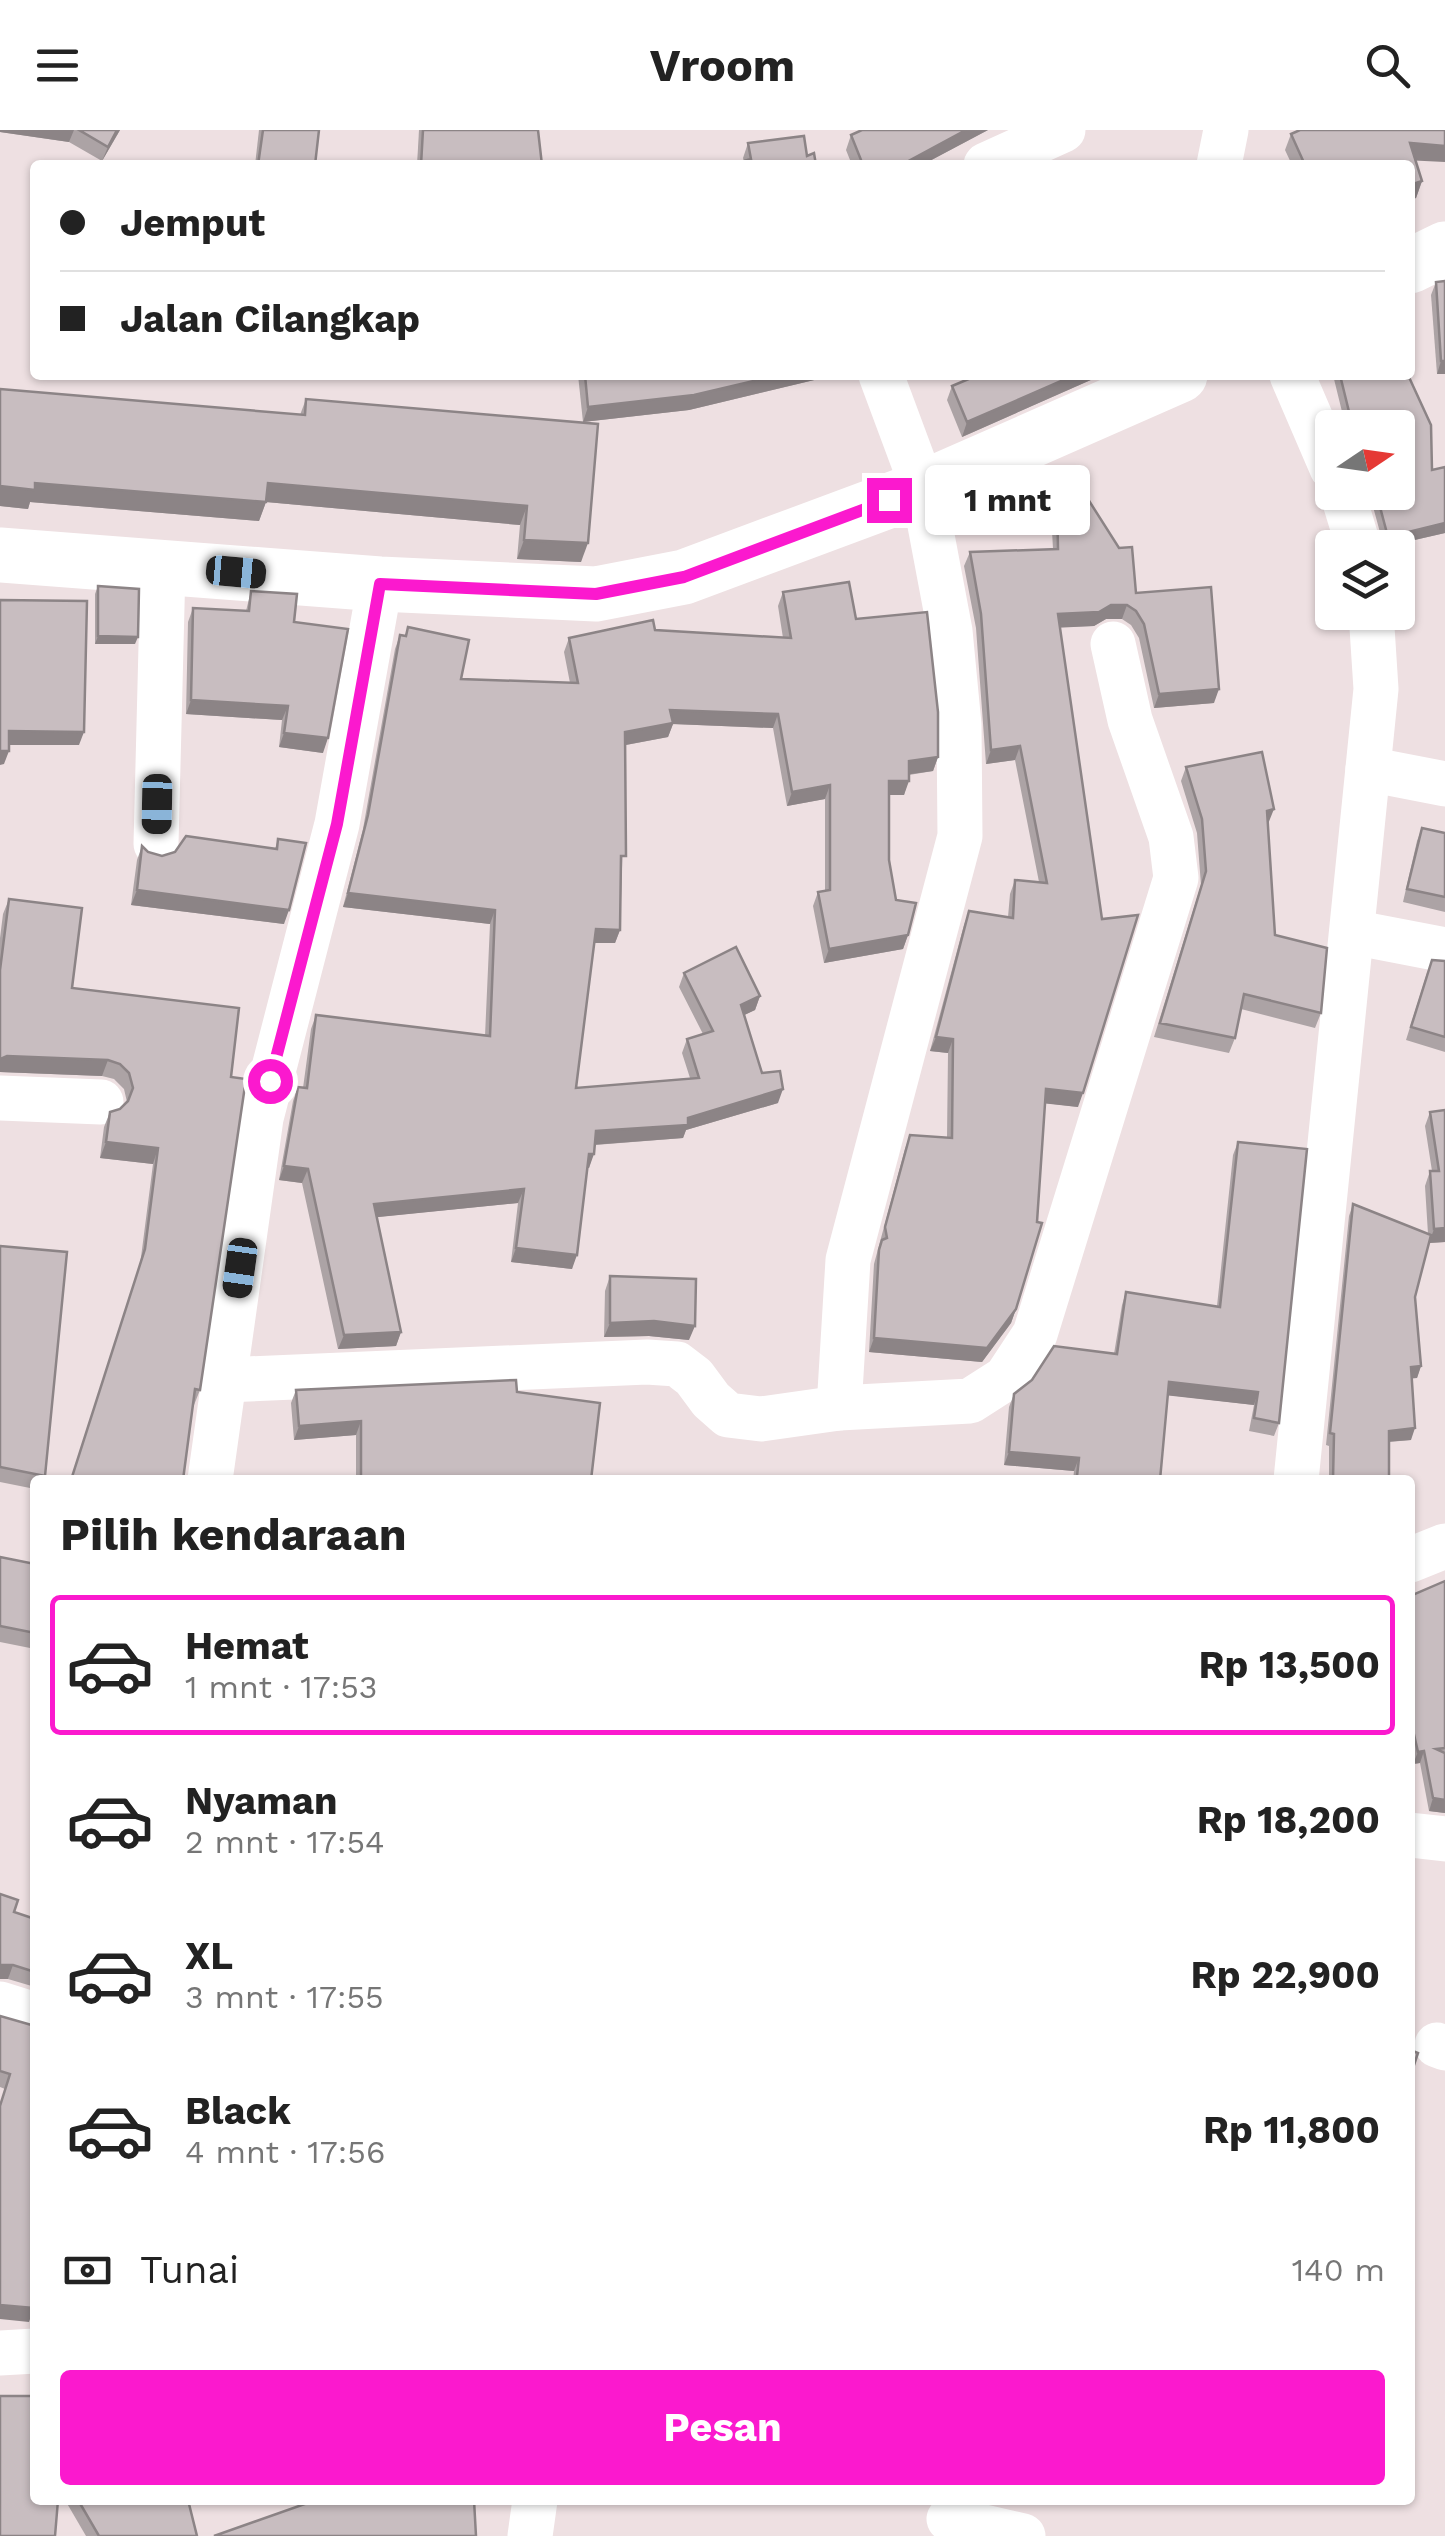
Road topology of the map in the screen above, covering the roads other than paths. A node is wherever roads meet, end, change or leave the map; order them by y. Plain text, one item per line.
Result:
1 (1063, 130) edge
2 (1226, 130) edge
3 (997, 160) edge
4 (1221, 160) edge
5 (1445, 249) edge
6 (1415, 264) edge
7 (883, 380) edge
8 (1169, 380) edge
9 (1294, 380) edge
10 (1315, 428) edge
11 (924, 488) junction
12 (0, 555) edge
13 (164, 567) junction
14 (380, 584) junction
15 (1373, 630) edge
16 (1112, 644) dead end
17 (1368, 769) junction
18 (1445, 784) edge
19 (156, 844) dead end
20 (1352, 932) junction
21 (1445, 950) edge
22 (0, 1098) edge
23 (101, 1102) dead end
24 (224, 1380) junction
25 (839, 1408) junction
26 (211, 1475) edge
27 (1297, 1475) edge
28 (1445, 1546) edge
29 (1415, 1558) edge
30 (1415, 1836) edge
31 (1445, 1839) edge
32 (0, 2004) edge
33 (30, 2013) edge
34 (30, 2351) edge
35 (0, 2353) edge
36 (534, 2505) edge
37 (950, 2519) dead end
38 (530, 2536) edge
39 (1023, 2536) edge

1 - 3 street
2 - 4 street
5 - 6 street
7 - 11 street
8 - 11 street
9 - 10 street
11 - 14 street
11 - 25 street
12 - 13 street
13 - 14 street
13 - 19 street
14 - 24 street
15 - 17 street
16 - 25 street
17 - 18 street
17 - 20 street
20 - 21 street
20 - 27 street
22 - 23 street
24 - 25 street
24 - 26 street
28 - 29 street
30 - 31 street
32 - 33 street
34 - 35 street
36 - 38 street
37 - 39 street

